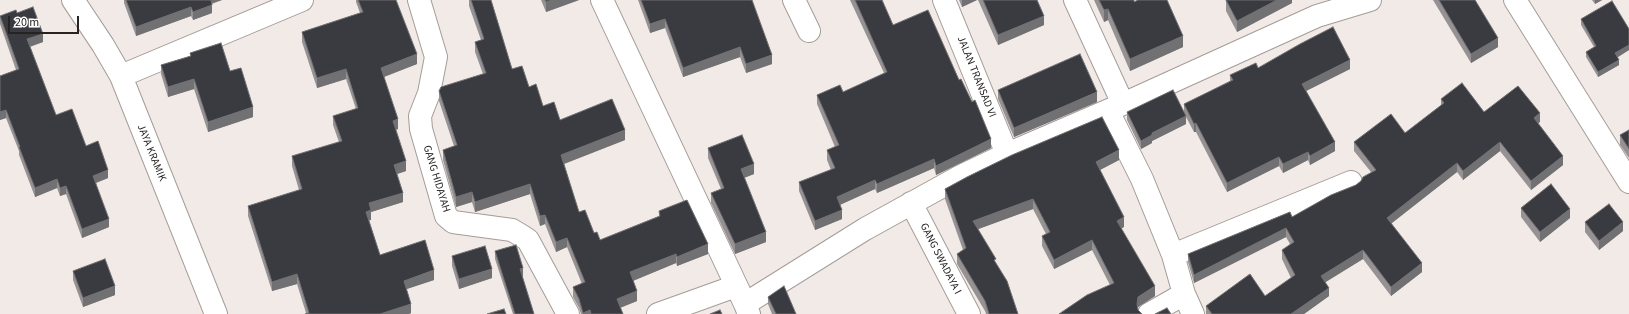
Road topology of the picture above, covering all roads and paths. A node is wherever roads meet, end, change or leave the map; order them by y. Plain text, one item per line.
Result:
1 (73, 0) edge
2 (302, 0) edge
3 (419, 0) edge
4 (602, 0) edge
5 (794, 0) edge
6 (944, 0) edge
7 (1075, 0) edge
8 (1370, 0) edge
9 (1515, 0) edge
10 (809, 31) dead end
11 (121, 76) junction
12 (1116, 108) junction
13 (1007, 154) junction
14 (1351, 182) dead end
15 (1629, 182) edge
16 (911, 203) junction
17 (1173, 255) junction
18 (1184, 294) junction
19 (743, 301) edge
20 (216, 314) edge
21 (568, 314) edge
22 (658, 314) edge
23 (969, 314) edge
24 (1149, 314) edge
25 (1193, 314) edge

1 - 11 street, JAYA KRAMIK
2 - 11 street
3 - 21 street, GANG HIDAYAH
4 - 19 street
5 - 10 street
6 - 13 street, JALAN TRANSAD VI
7 - 12 street
8 - 12 street
9 - 15 street
11 - 20 street, JAYA KRAMIK
12 - 13 street
12 - 17 street
13 - 16 street
14 - 17 street
16 - 19 street
16 - 23 street, GANG SWADAYA I
17 - 18 street
18 - 24 street
18 - 25 street
19 - 22 street

